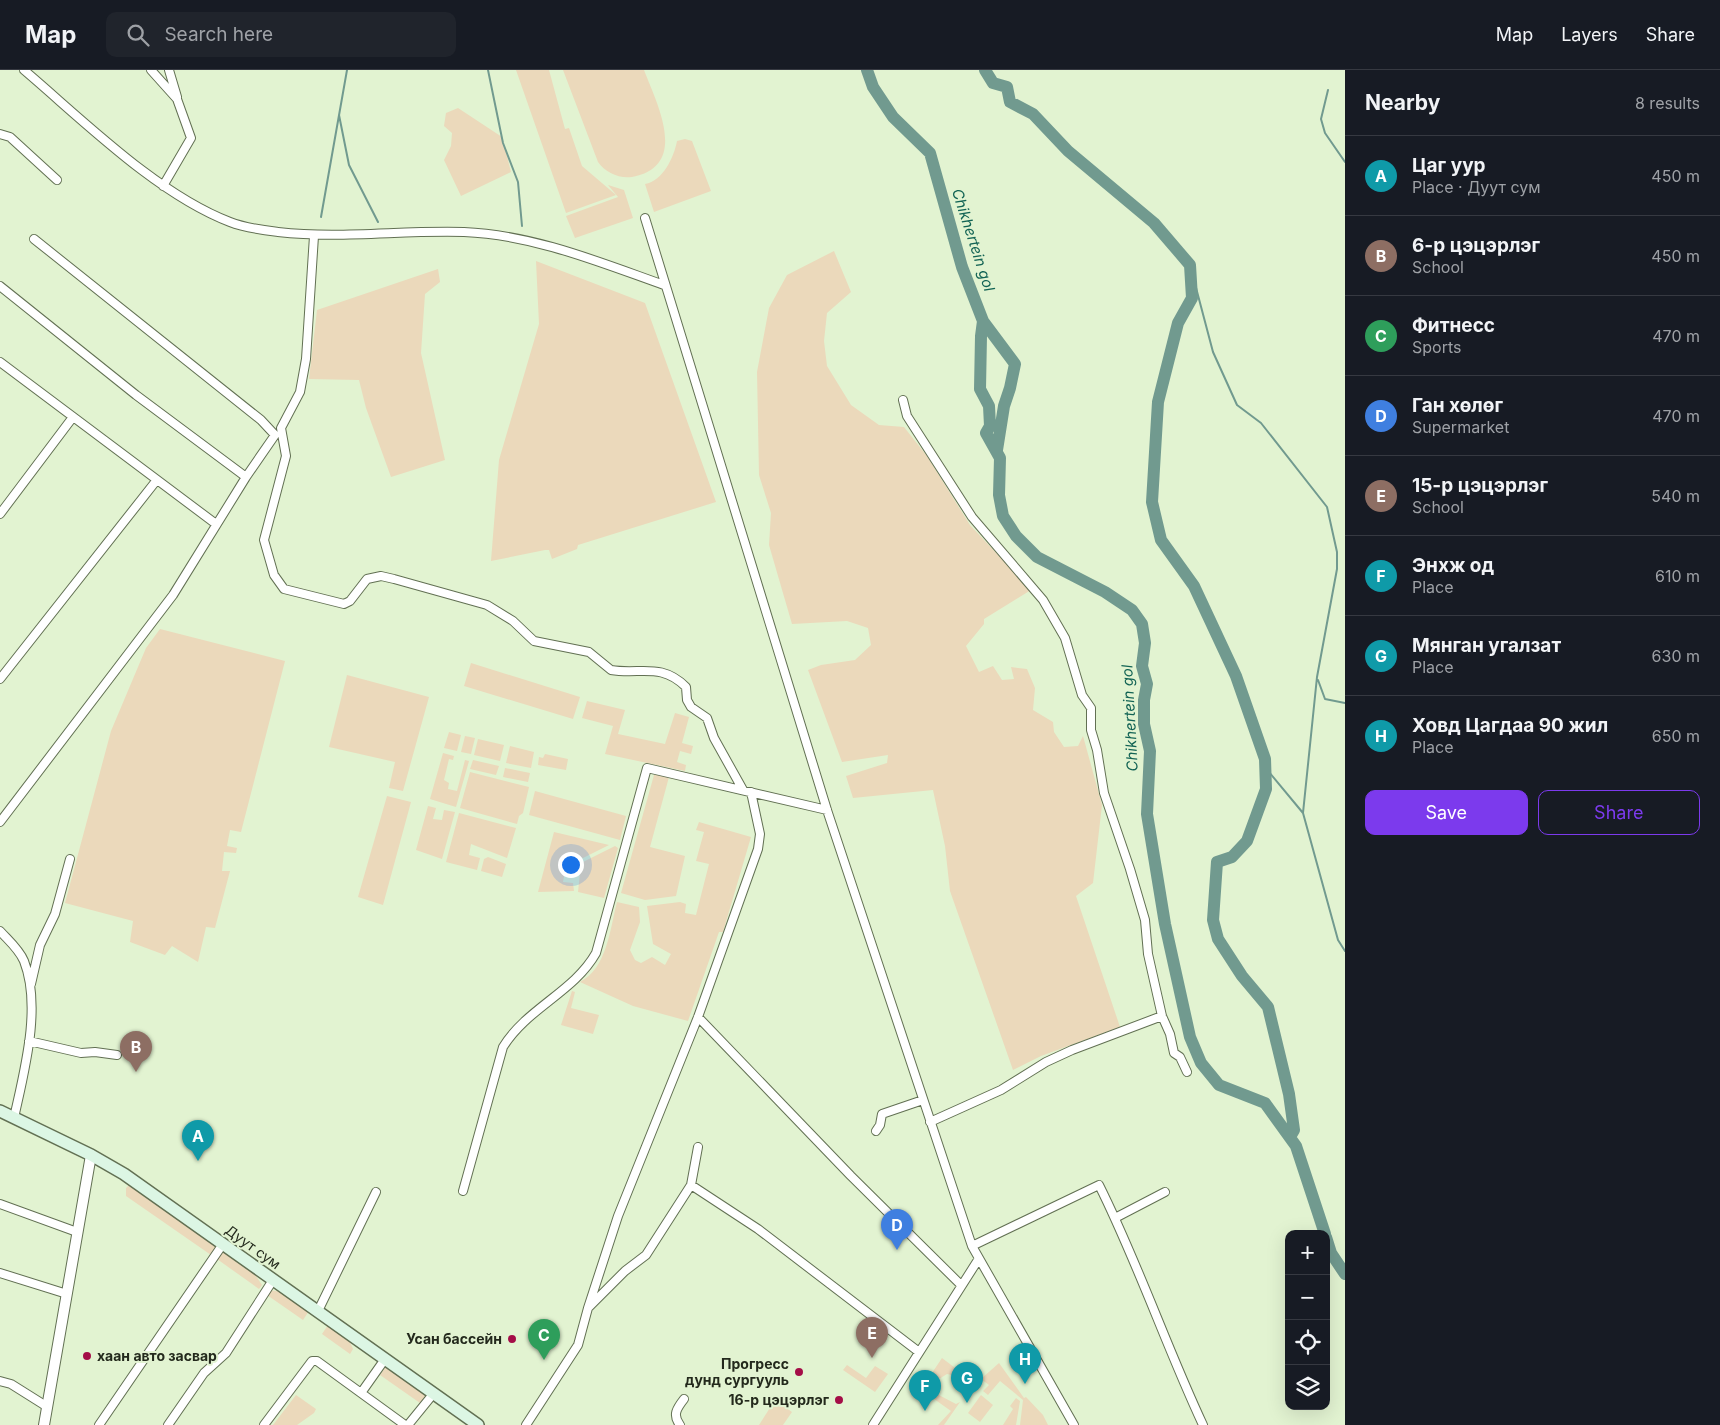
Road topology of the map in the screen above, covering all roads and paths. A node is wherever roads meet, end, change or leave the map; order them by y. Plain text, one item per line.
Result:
1 (24, 70) edge
2 (151, 70) edge
3 (169, 70) edge
4 (177, 99) junction
5 (0, 134) edge
6 (57, 180) dead end
7 (163, 186) junction
8 (645, 218) dead end
9 (314, 236) junction
10 (34, 240) dead end
11 (664, 285) junction
12 (0, 286) edge
13 (0, 362) edge
14 (903, 400) dead end
15 (73, 417) junction
16 (281, 428) junction
17 (275, 435) junction
18 (246, 477) junction
19 (156, 481) junction
20 (0, 514) edge
21 (216, 524) junction
22 (0, 679) edge
23 (747, 791) junction
24 (827, 810) junction
25 (0, 822) edge
26 (70, 860) dead end
27 (0, 931) edge
28 (30, 987) junction
29 (698, 1016) junction
30 (1162, 1016) junction
31 (29, 1041) junction
32 (117, 1055) dead end
33 (1186, 1072) dead end
34 (923, 1100) junction
35 (0, 1111) edge
36 (14, 1118) junction
37 (930, 1122) junction
38 (876, 1130) dead end
39 (698, 1147) dead end
40 (91, 1155) junction
41 (690, 1185) junction
42 (462, 1191) dead end
43 (376, 1192) dead end
44 (1165, 1192) dead end
45 (0, 1204) edge
46 (1116, 1218) junction
47 (77, 1232) junction
48 (223, 1244) junction
49 (972, 1246) junction
50 (978, 1260) junction
51 (0, 1273) edge
52 (273, 1280) junction
53 (960, 1284) junction
54 (67, 1294) junction
55 (588, 1308) junction
56 (318, 1311) junction
57 (919, 1352) junction
58 (385, 1359) junction
59 (0, 1381) edge
60 (361, 1393) junction
61 (434, 1394) junction
62 (684, 1399) dead end
63 (46, 1406) junction
64 (44, 1425) edge
65 (99, 1425) edge
66 (168, 1425) edge
67 (264, 1425) edge
68 (406, 1425) edge
69 (478, 1425) edge
70 (526, 1425) edge
71 (680, 1425) edge
72 (872, 1425) edge
73 (1074, 1425) edge
74 (1203, 1425) edge

1 - 7 street
2 - 4 street
3 - 4 street
4 - 7 street
5 - 6 street
7 - 9 street
8 - 11 street
9 - 11 street
9 - 16 street
10 - 17 street
11 - 24 street
12 - 18 street
13 - 15 street
14 - 30 street
15 - 19 street
15 - 20 street
16 - 17 street
16 - 23 street
17 - 18 street
18 - 21 street
19 - 21 street
19 - 22 street
21 - 25 street
23 - 24 street
23 - 29 street
23 - 42 street
24 - 34 street
26 - 28 street
27 - 28 street
28 - 31 street
29 - 53 street
29 - 55 street
30 - 33 street
30 - 37 street
31 - 32 street
31 - 36 street
34 - 37 street
34 - 38 street
35 - 36 main road, Дуут сум
36 - 40 main road, Дуут сум
37 - 49 street
39 - 41 street
40 - 47 street
40 - 48 main road, Дуут сум
41 - 55 street
41 - 57 street
43 - 56 street
44 - 46 street
45 - 47 street
46 - 49 street
46 - 74 street
47 - 54 street
48 - 52 main road, Дуут сум
48 - 65 street
49 - 50 street
50 - 53 street
50 - 73 street
51 - 54 street
52 - 56 main road, Дуут сум
52 - 66 street
53 - 57 street
54 - 63 street
55 - 70 street
56 - 58 main road, Дуут сум
57 - 72 street
58 - 60 street
58 - 61 main road, Дуут сум
59 - 63 street
60 - 67 street
60 - 68 street
61 - 68 street
61 - 69 main road, Дуут сум
62 - 71 street
63 - 64 street

